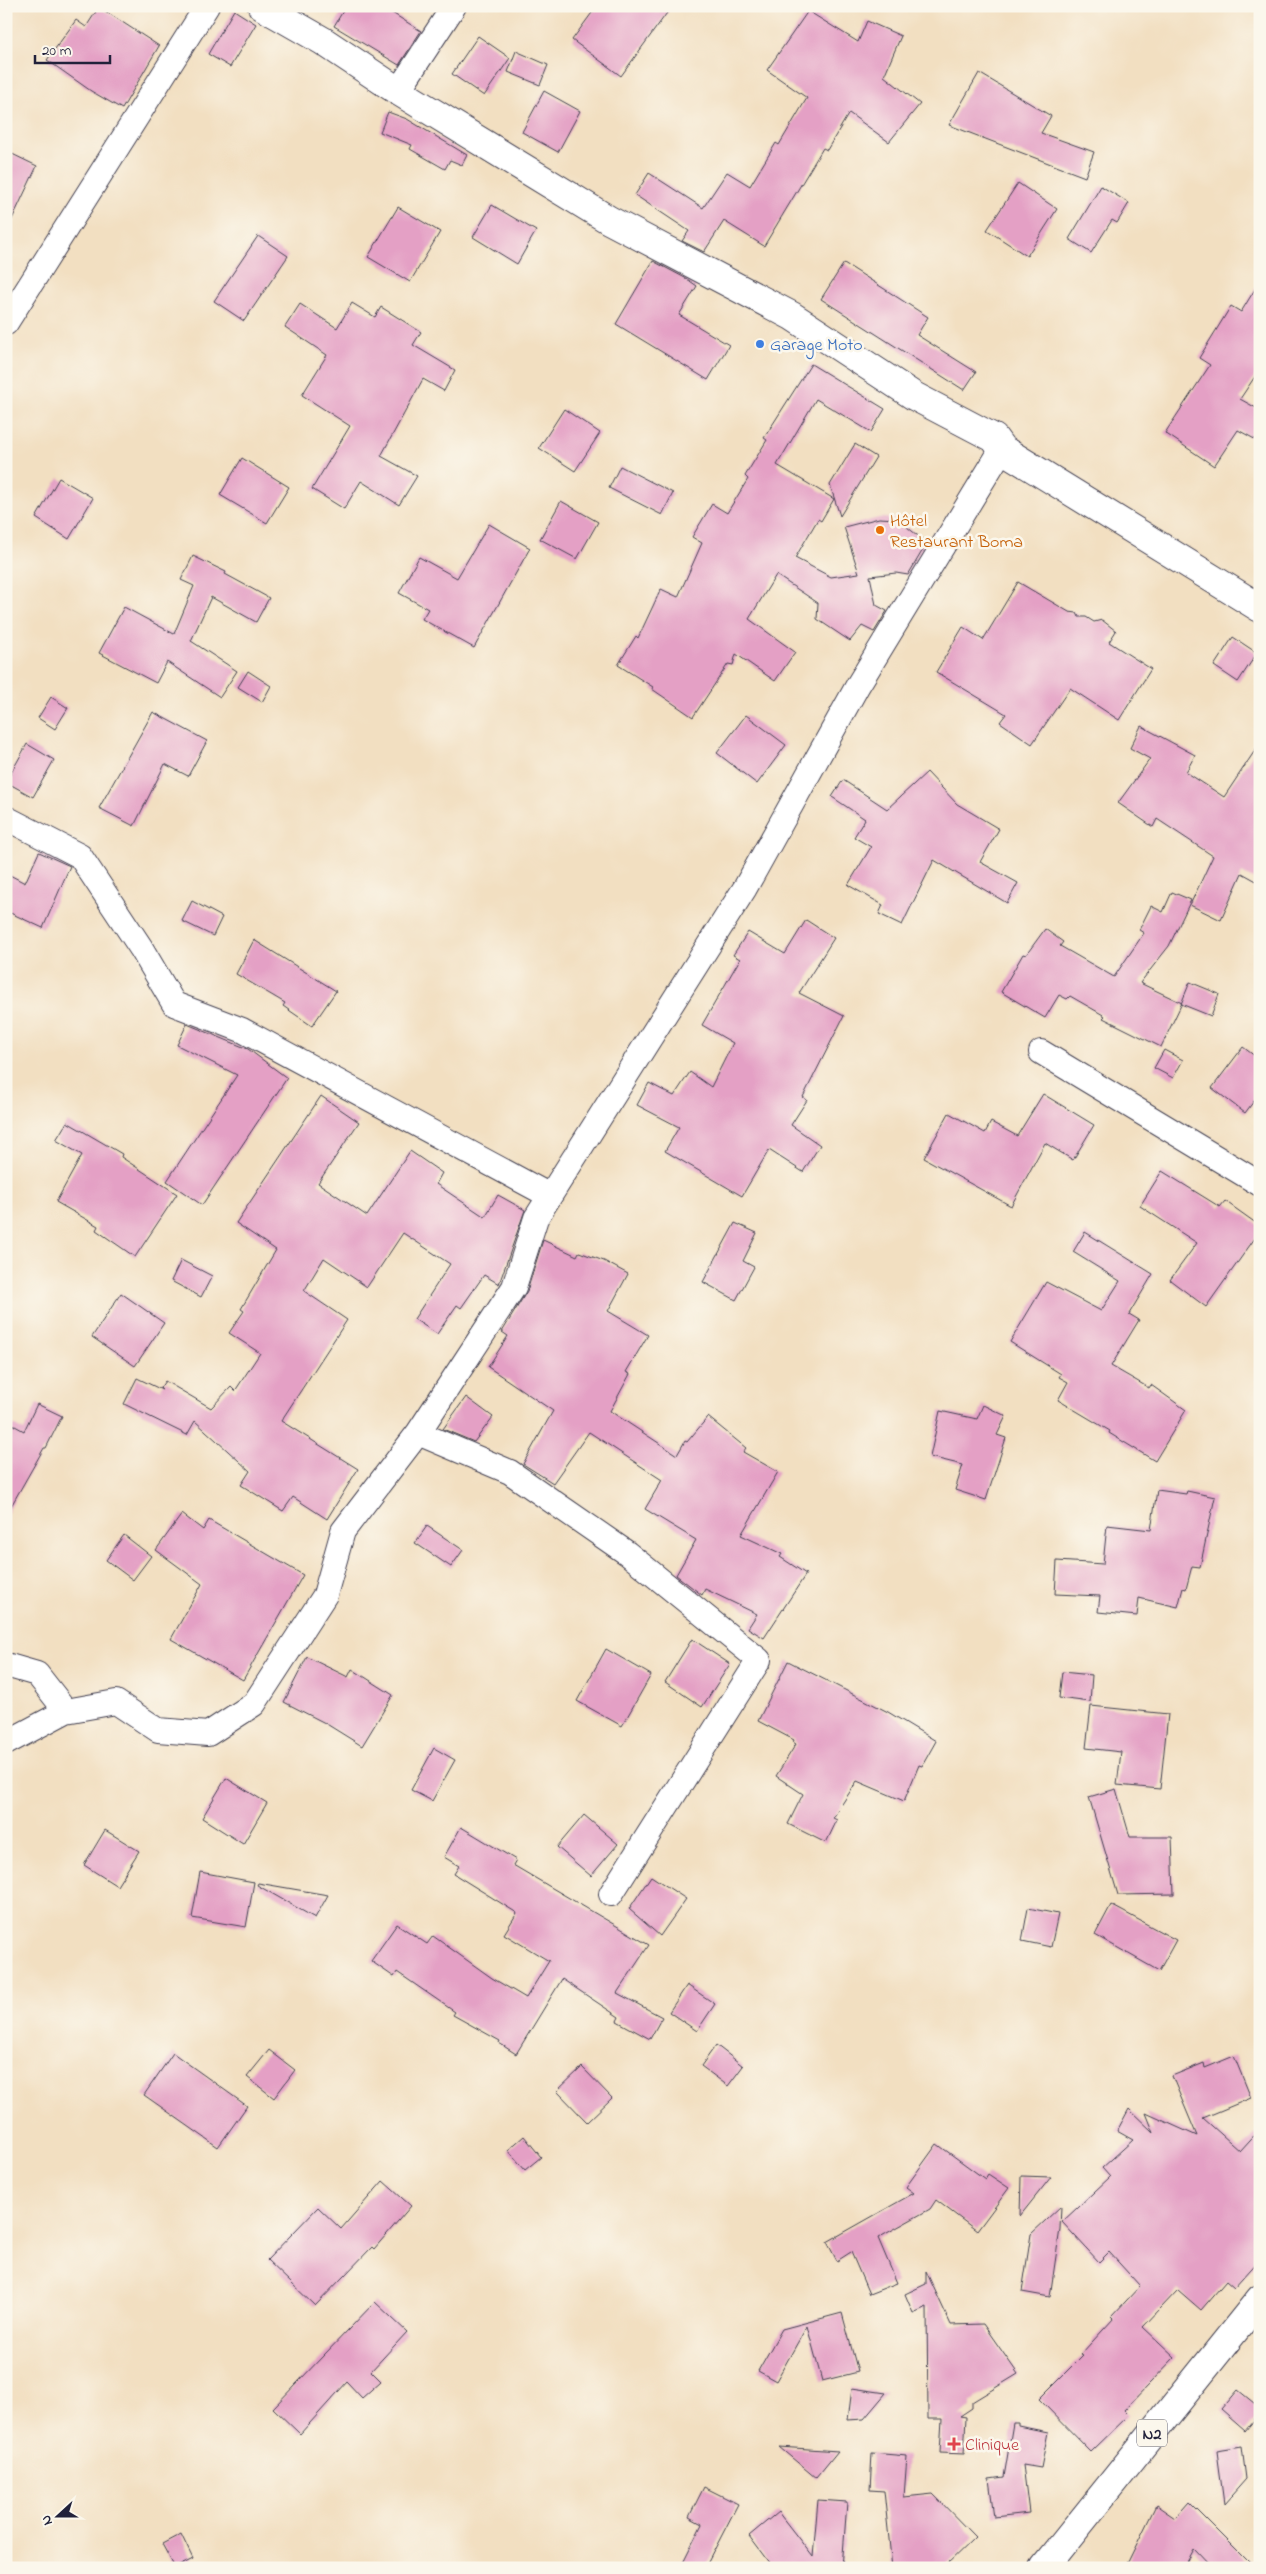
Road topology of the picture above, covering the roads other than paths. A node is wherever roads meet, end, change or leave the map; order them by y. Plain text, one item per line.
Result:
1 (207, 6) edge
2 (262, 6) edge
3 (454, 6) edge
4 (398, 91) junction
5 (6, 323) edge
6 (1002, 449) junction
7 (1260, 608) edge
8 (6, 818) edge
9 (1041, 1052) dead end
10 (1260, 1184) edge
11 (550, 1196) junction
12 (418, 1433) junction
13 (6, 1666) edge
14 (66, 1711) junction
15 (6, 1743) edge
16 (611, 1894) dead end
17 (1260, 2298) edge
18 (1044, 2568) edge

1 - 5 street
2 - 4 main road
3 - 4 street
4 - 6 main road
6 - 7 main road
6 - 11 street
8 - 11 street
9 - 10 street
11 - 12 street
12 - 14 street
12 - 16 street
13 - 14 street
14 - 15 street
17 - 18 main road, N2

